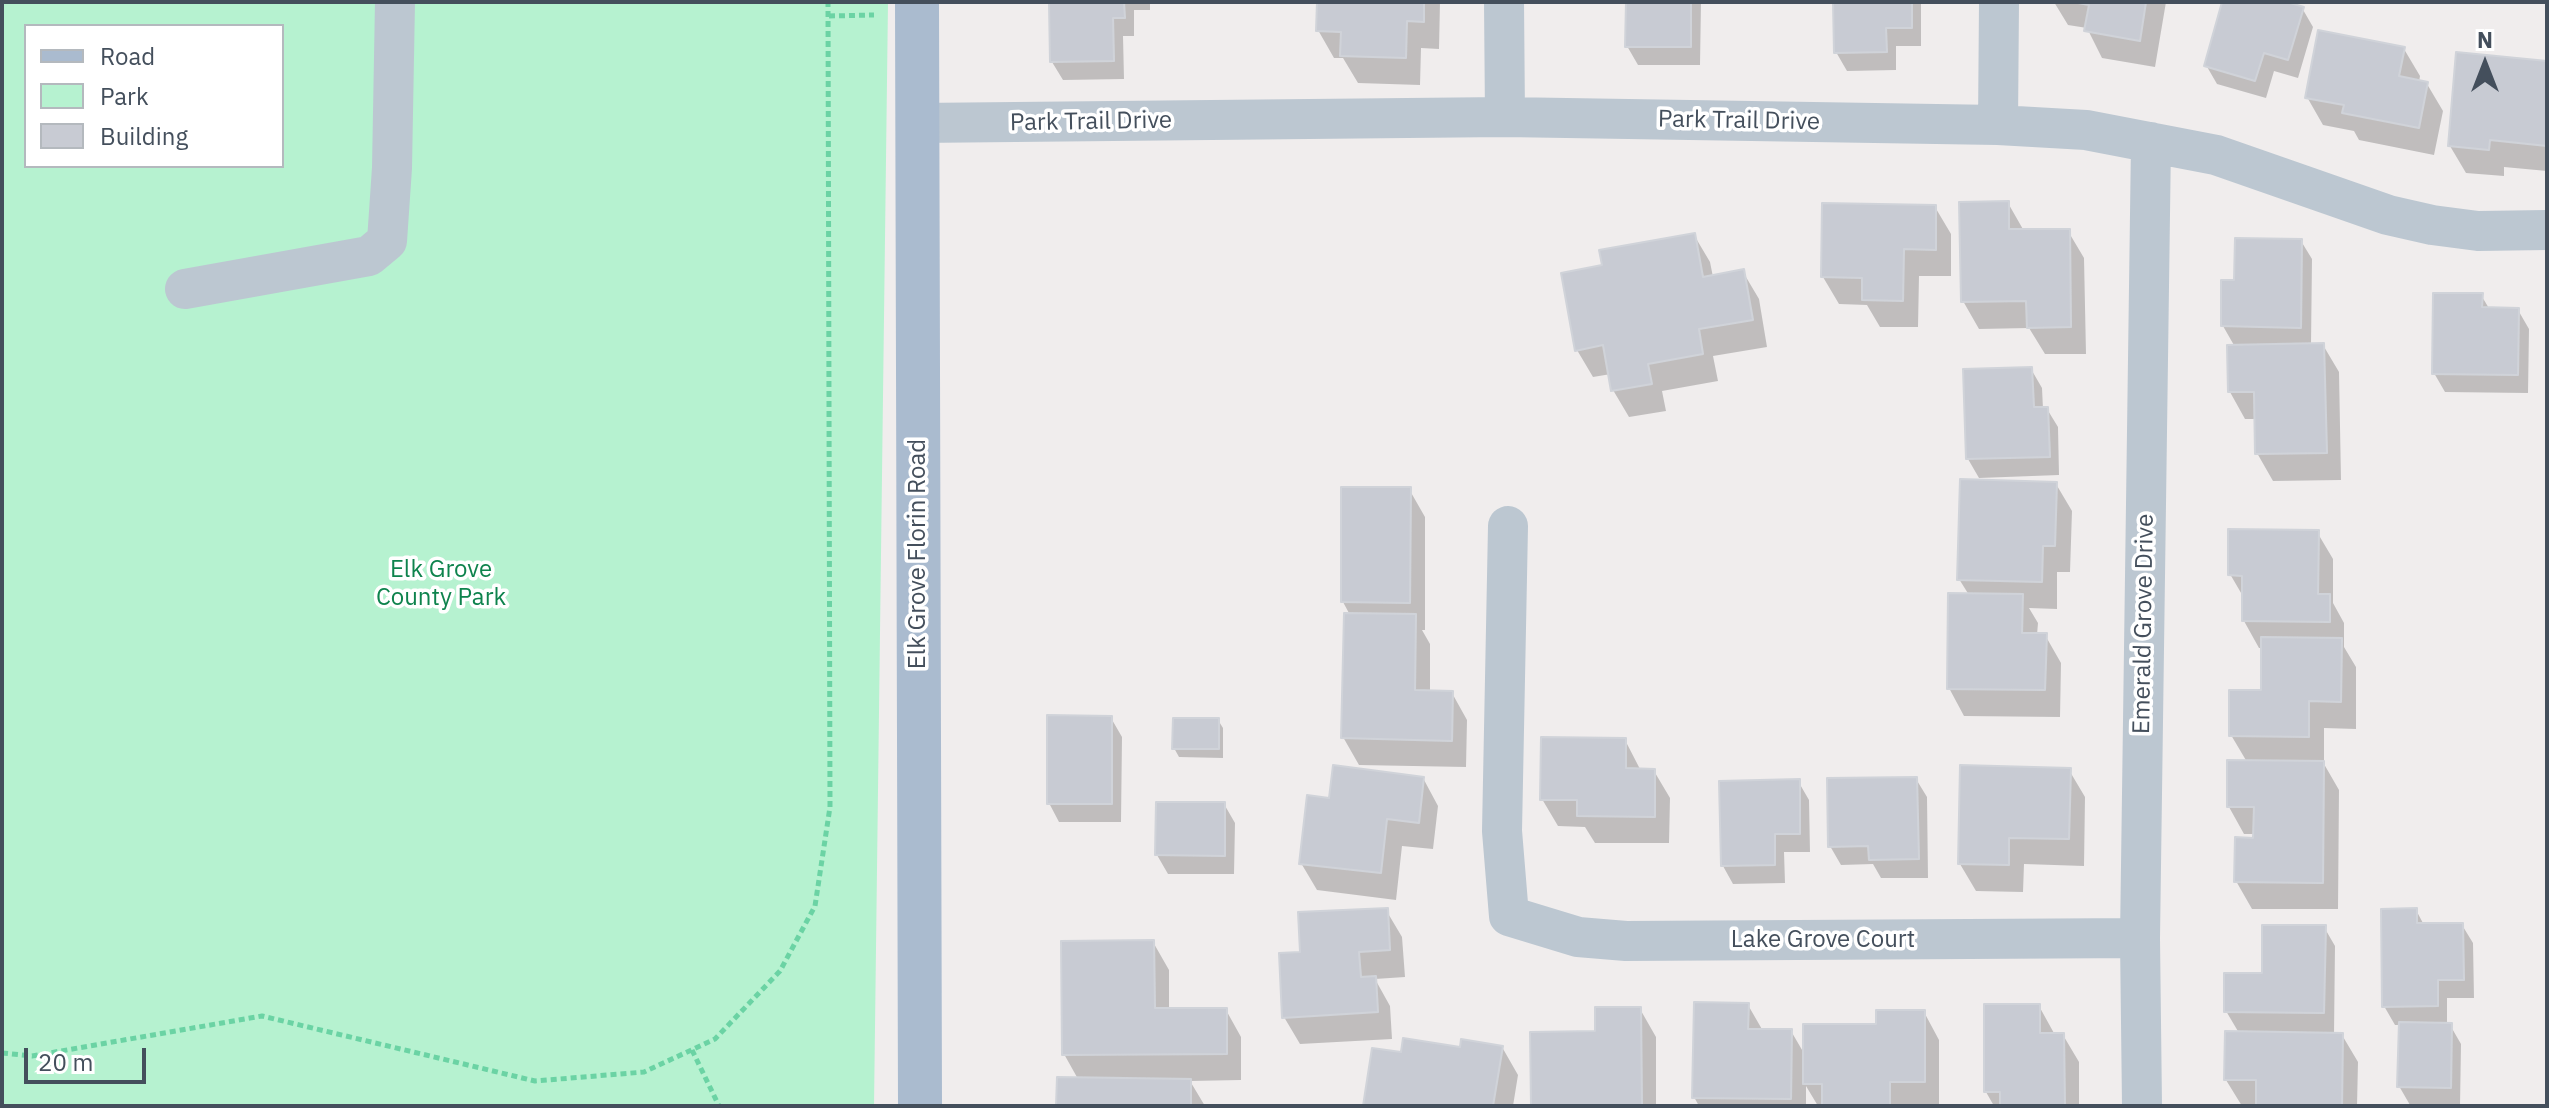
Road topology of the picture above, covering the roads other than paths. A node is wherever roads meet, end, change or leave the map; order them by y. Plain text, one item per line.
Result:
1 (395, 2) edge
2 (1504, 2) edge
3 (1999, 2) edge
4 (900, 9) edge
5 (1505, 117) junction
6 (917, 123) junction
7 (1998, 125) junction
8 (2151, 142) junction
9 (2547, 230) edge
10 (185, 289) dead end
11 (1508, 526) dead end
12 (2140, 938) junction
13 (920, 1106) edge
14 (2142, 1106) edge

1 - 10 street
2 - 5 street
3 - 7 street
4 - 6 main road, Elk Grove Florin Road
5 - 6 street, Park Trail Drive
5 - 7 street, Park Trail Drive
6 - 13 main road, Elk Grove Florin Road
7 - 8 street, Park Trail Drive
8 - 9 street, Park Trail Drive
8 - 12 street, Emerald Grove Drive
11 - 12 street, Lake Grove Court
12 - 14 street, Emerald Grove Drive

